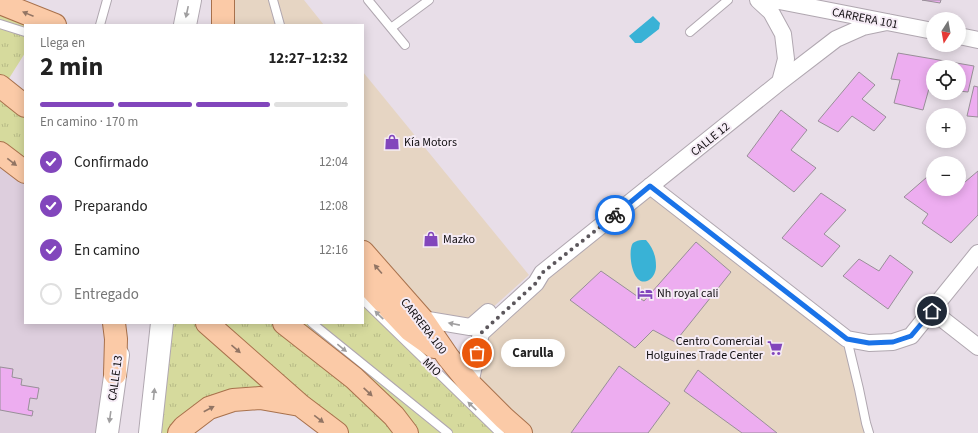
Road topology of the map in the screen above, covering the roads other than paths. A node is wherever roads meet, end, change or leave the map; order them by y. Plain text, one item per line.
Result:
1 (107, 0) edge
2 (190, 0) edge
3 (221, 0) edge
4 (273, 0) edge
5 (368, 0) edge
6 (429, 0) edge
7 (728, 0) edge
8 (758, 0) edge
9 (774, 0) edge
10 (0, 3) edge
11 (887, 22) junction
12 (0, 24) edge
13 (52, 24) edge
14 (100, 24) edge
15 (185, 24) edge
16 (215, 24) edge
17 (223, 24) edge
18 (280, 24) edge
19 (391, 28) junction
20 (926, 30) edge
21 (24, 32) edge
22 (690, 32) dead end
23 (966, 37) edge
24 (978, 38) edge
25 (405, 45) dead end
26 (780, 82) junction
27 (0, 86) edge
28 (24, 105) edge
29 (0, 153) edge
30 (24, 171) edge
31 (650, 186) junction
32 (364, 253) edge
33 (978, 253) edge
34 (542, 273) junction
35 (364, 281) edge
36 (364, 301) edge
37 (932, 311) junction
38 (422, 319) junction
39 (114, 324) edge
40 (124, 324) edge
41 (162, 324) edge
42 (208, 324) edge
43 (285, 324) edge
44 (313, 324) edge
45 (847, 339) junction
46 (978, 347) edge
47 (448, 357) junction
48 (115, 374) junction
49 (470, 384) junction
50 (300, 405) junction
51 (108, 433) edge
52 (150, 433) edge
53 (179, 433) edge
54 (337, 433) edge
55 (407, 433) edge
56 (448, 433) edge
57 (500, 433) edge
58 (521, 433) edge
59 (869, 433) edge

1 - 14 lane
2 -> 15 main road
3 - 16 main road
3 - 17 main road
4 - 18 lane
5 - 19 lane
6 - 19 lane
7 - 22 lane
8 - 26 street
9 - 11 street, CARRERA 101
13 -> 10 main road
11 - 20 street, CARRERA 101
11 - 26 street, CALLE 12
12 - 21 lane
19 - 25 lane
23 - 24 street
26 - 31 street, CALLE 12
27 - 28 main road
29 -> 30 main road
31 - 34 street, CALLE 12
31 - 45 street
38 -> 32 main road, CARRERA 100
33 - 37 street
34 -> 38 street, CALLE 12
34 - 49 street, CALLE 12
35 - 47 main road
57 -> 36 lane, MIO
37 - 45 street
37 - 46 street
38 - 47 main road, CARRERA 100
39 - 48 main road
40 - 48 main road, CALLE 13
52 -> 41 main road
42 -> 50 main road
43 -> 55 main road
44 -> 56 lane
45 - 59 lane
47 - 49 main road, CARRERA 100
48 -> 51 main road, CALLE 13
49 - 58 main road, CARRERA 100
53 -> 50 main road
50 -> 54 main road

